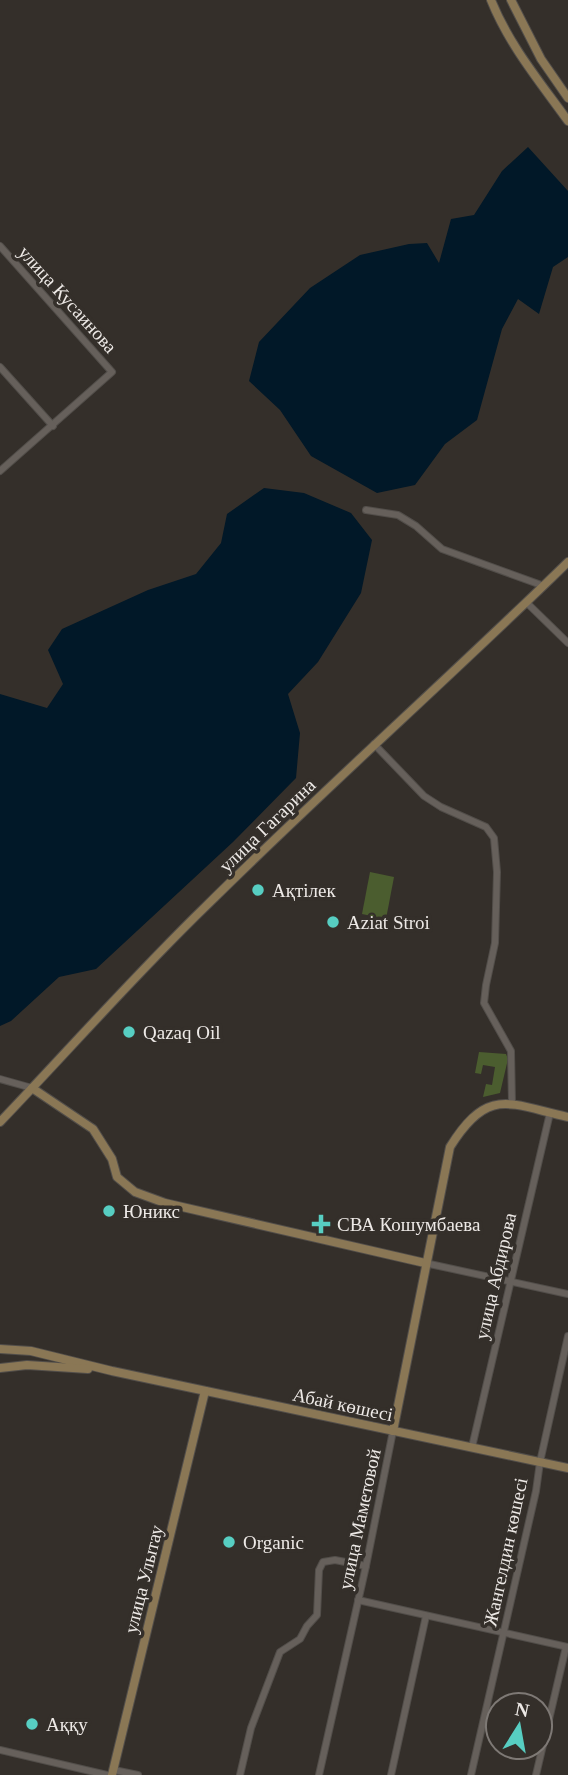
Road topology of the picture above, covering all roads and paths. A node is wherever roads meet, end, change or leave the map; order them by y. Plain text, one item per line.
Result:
1 (491, 0) edge
2 (510, 0) edge
3 (568, 98) edge
4 (568, 121) edge
5 (0, 246) edge
6 (0, 367) edge
7 (53, 426) junction
8 (1, 469) edge
9 (366, 510) dead end
10 (568, 562) edge
11 (544, 586) junction
12 (526, 602) junction
13 (568, 643) edge
14 (374, 744) junction
15 (0, 1079) edge
16 (32, 1088) junction
17 (512, 1104) junction
18 (550, 1113) junction
19 (568, 1117) edge
20 (0, 1122) edge
21 (425, 1263) junction
22 (509, 1282) junction
23 (568, 1294) edge
24 (568, 1336) edge
25 (0, 1349) edge
26 (0, 1368) edge
27 (112, 1371) junction
28 (205, 1391) junction
29 (393, 1431) junction
30 (472, 1447) junction
31 (540, 1462) junction
32 (568, 1468) edge
33 (366, 1566) junction
34 (358, 1600) junction
35 (426, 1616) junction
36 (503, 1633) junction
37 (567, 1647) edge
38 (0, 1750) edge
39 (111, 1773) edge
40 (138, 1775) edge
41 (240, 1775) edge
42 (319, 1775) edge
43 (391, 1775) edge
44 (471, 1775) edge
45 (537, 1775) edge

1 - 4 main road
2 - 3 main road
5 - 7 street, улица Кусаинова
6 - 7 street
7 - 8 street
9 - 11 street
10 - 11 main road, улица Гагарина
11 - 12 main road, улица Гагарина
12 - 13 street
12 - 14 main road, улица Гагарина
14 - 16 main road, улица Гагарина
14 - 17 street
15 - 16 street
16 - 20 main road, улица Гагарина
16 - 21 main road
17 - 18 main road
17 - 21 main road, улица Маметовой
18 - 19 main road
18 - 22 street, улица Абдирова
21 - 22 street
21 - 29 main road, улица Маметовой
22 - 23 street
22 - 30 street, улица Абдирова
24 - 31 street, Жангелдин көшесі
25 - 27 main road, Абай көшесі
26 - 27 main road, Абай көшесі
27 - 28 main road, Абай көшесі
28 - 29 main road, Абай көшесі
28 - 39 main road, улица Улытау
29 - 30 main road, Абай көшесі
29 - 33 street, улица Маметовой
30 - 31 main road, Абай көшесі
31 - 32 main road, Абай көшесі
31 - 36 street, Жангелдин көшесі
33 - 34 street, улица Маметовой
33 - 41 street
34 - 35 street
34 - 42 street, улица Маметовой
35 - 36 street
35 - 43 street
36 - 37 street
36 - 44 street, Жангелдин көшесі
37 - 45 street
38 - 39 street
39 - 40 street

